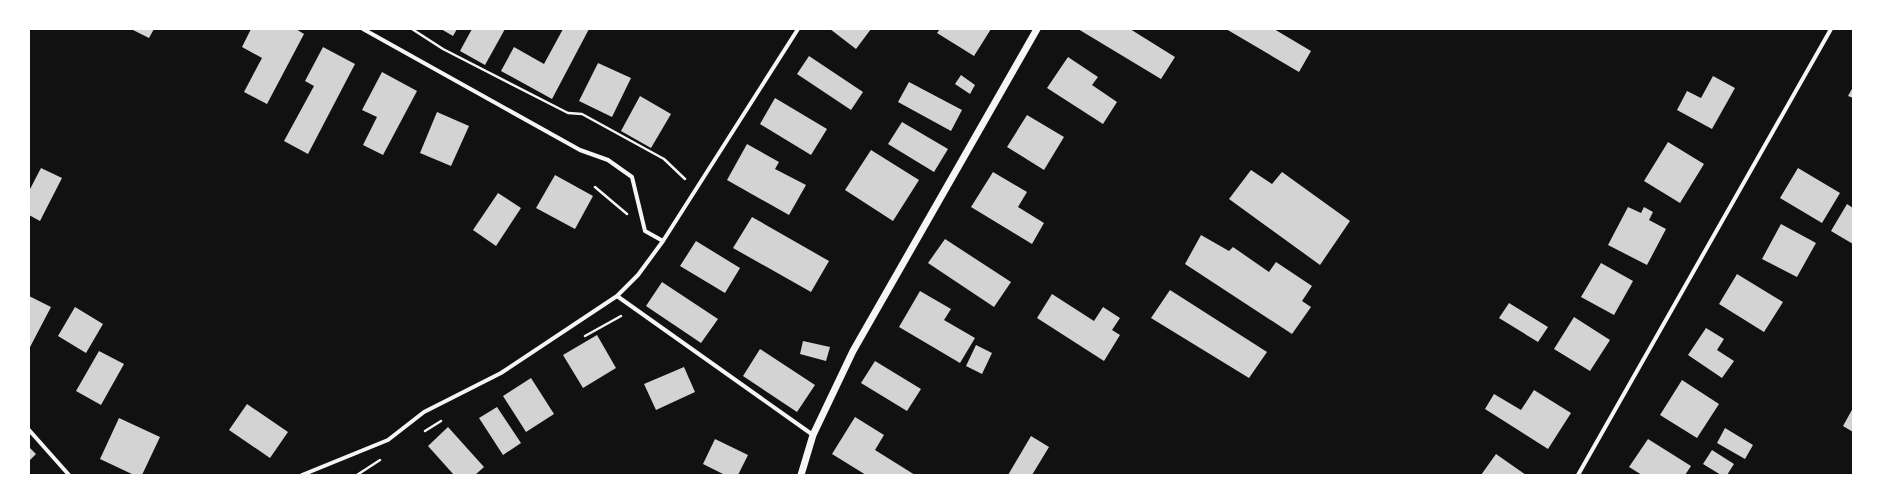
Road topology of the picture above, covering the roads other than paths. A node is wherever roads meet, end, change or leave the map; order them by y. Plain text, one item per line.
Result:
1 (363, 29) edge
2 (798, 29) edge
3 (1037, 29) edge
4 (1831, 29) edge
5 (664, 241) junction
6 (617, 296) junction
7 (29, 430) edge
8 (813, 435) junction
9 (69, 475) edge
10 (302, 475) edge
11 (801, 475) edge
12 (1578, 475) edge

1 - 5 street
2 - 5 street
3 - 8 street
4 - 12 street
5 - 6 street
6 - 8 street
6 - 10 street
7 - 9 street
8 - 11 street

